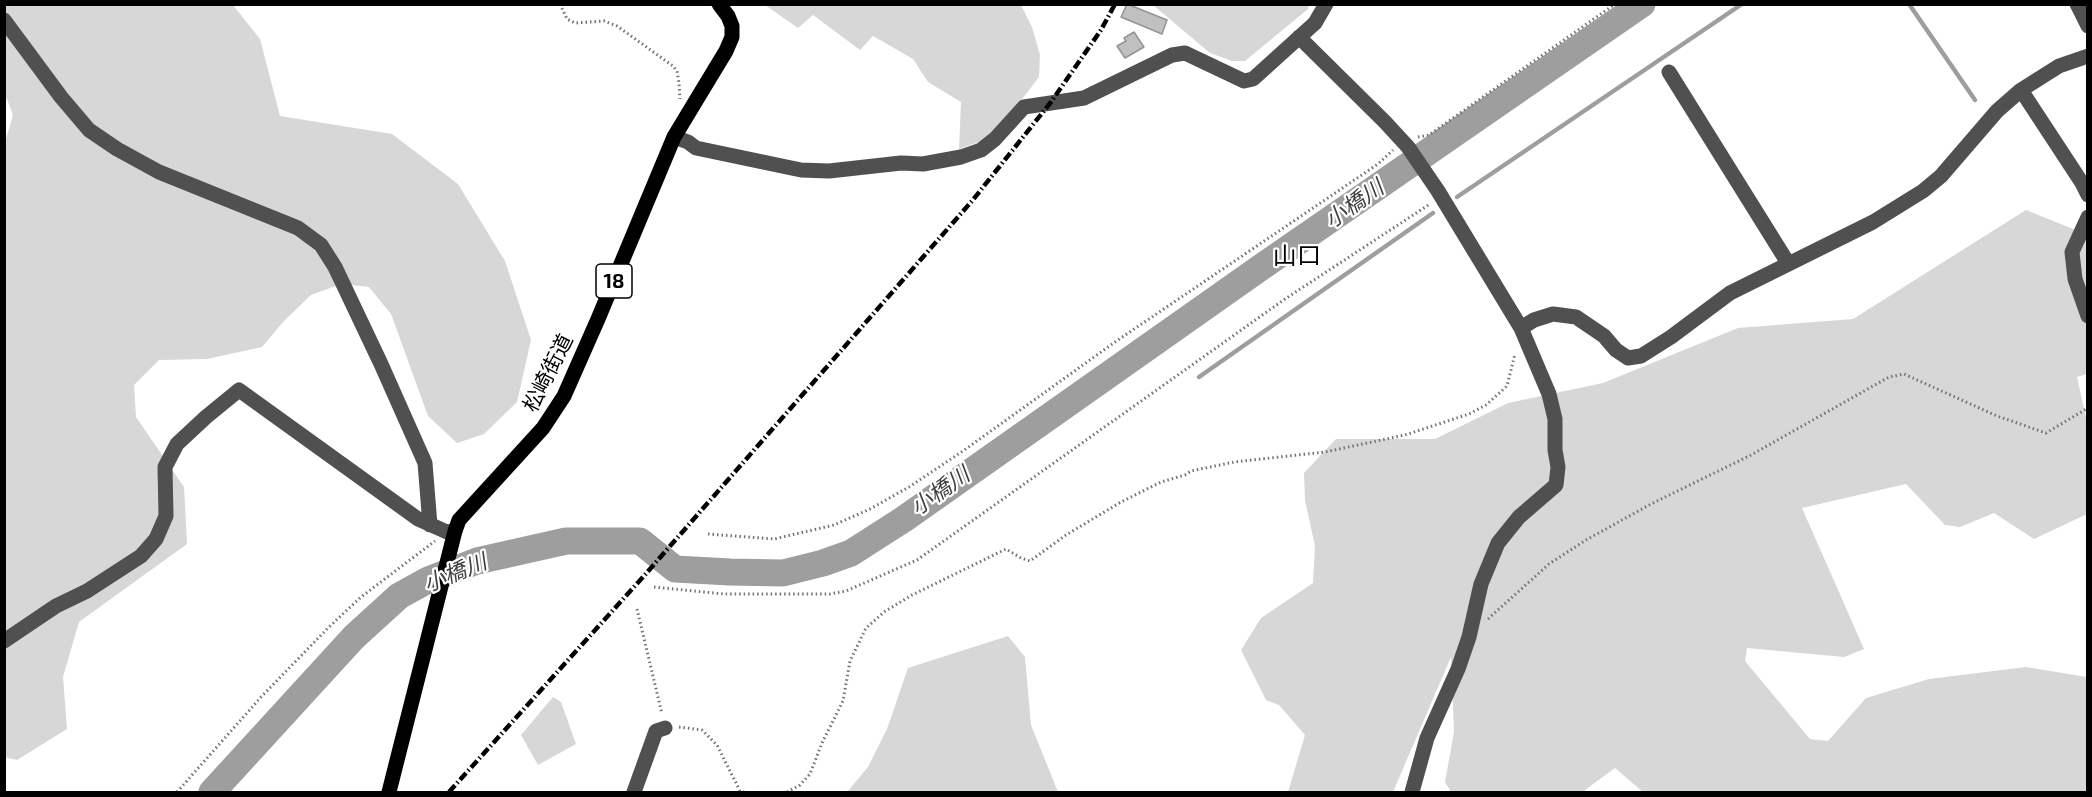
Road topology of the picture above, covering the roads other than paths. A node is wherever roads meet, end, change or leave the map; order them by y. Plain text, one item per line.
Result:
1 (719, 4) edge
2 (1326, 4) edge
3 (2077, 4) edge
4 (4, 20) edge
5 (2088, 26) edge
6 (1299, 37) junction
7 (2088, 56) edge
8 (1669, 72) dead end
9 (2021, 90) junction
10 (674, 137) junction
11 (2088, 195) edge
12 (2088, 217) edge
13 (1788, 263) junction
14 (2088, 316) edge
15 (1521, 328) junction
16 (445, 531) junction
17 (4, 641) edge
18 (665, 728) road end
19 (389, 792) edge
20 (634, 792) edge
21 (1412, 792) edge

1 - 10 main road, 松崎街道 / 18
2 - 6 street
3 - 5 street
4 - 16 street
6 - 10 street
6 - 15 street
7 - 9 street
8 - 13 street
9 - 11 street
9 - 13 street
10 - 16 main road, 松崎街道 / 18
12 - 14 street
13 - 15 street
15 - 21 street
16 - 17 street
16 - 19 main road, 松崎街道 / 18
18 - 20 street

